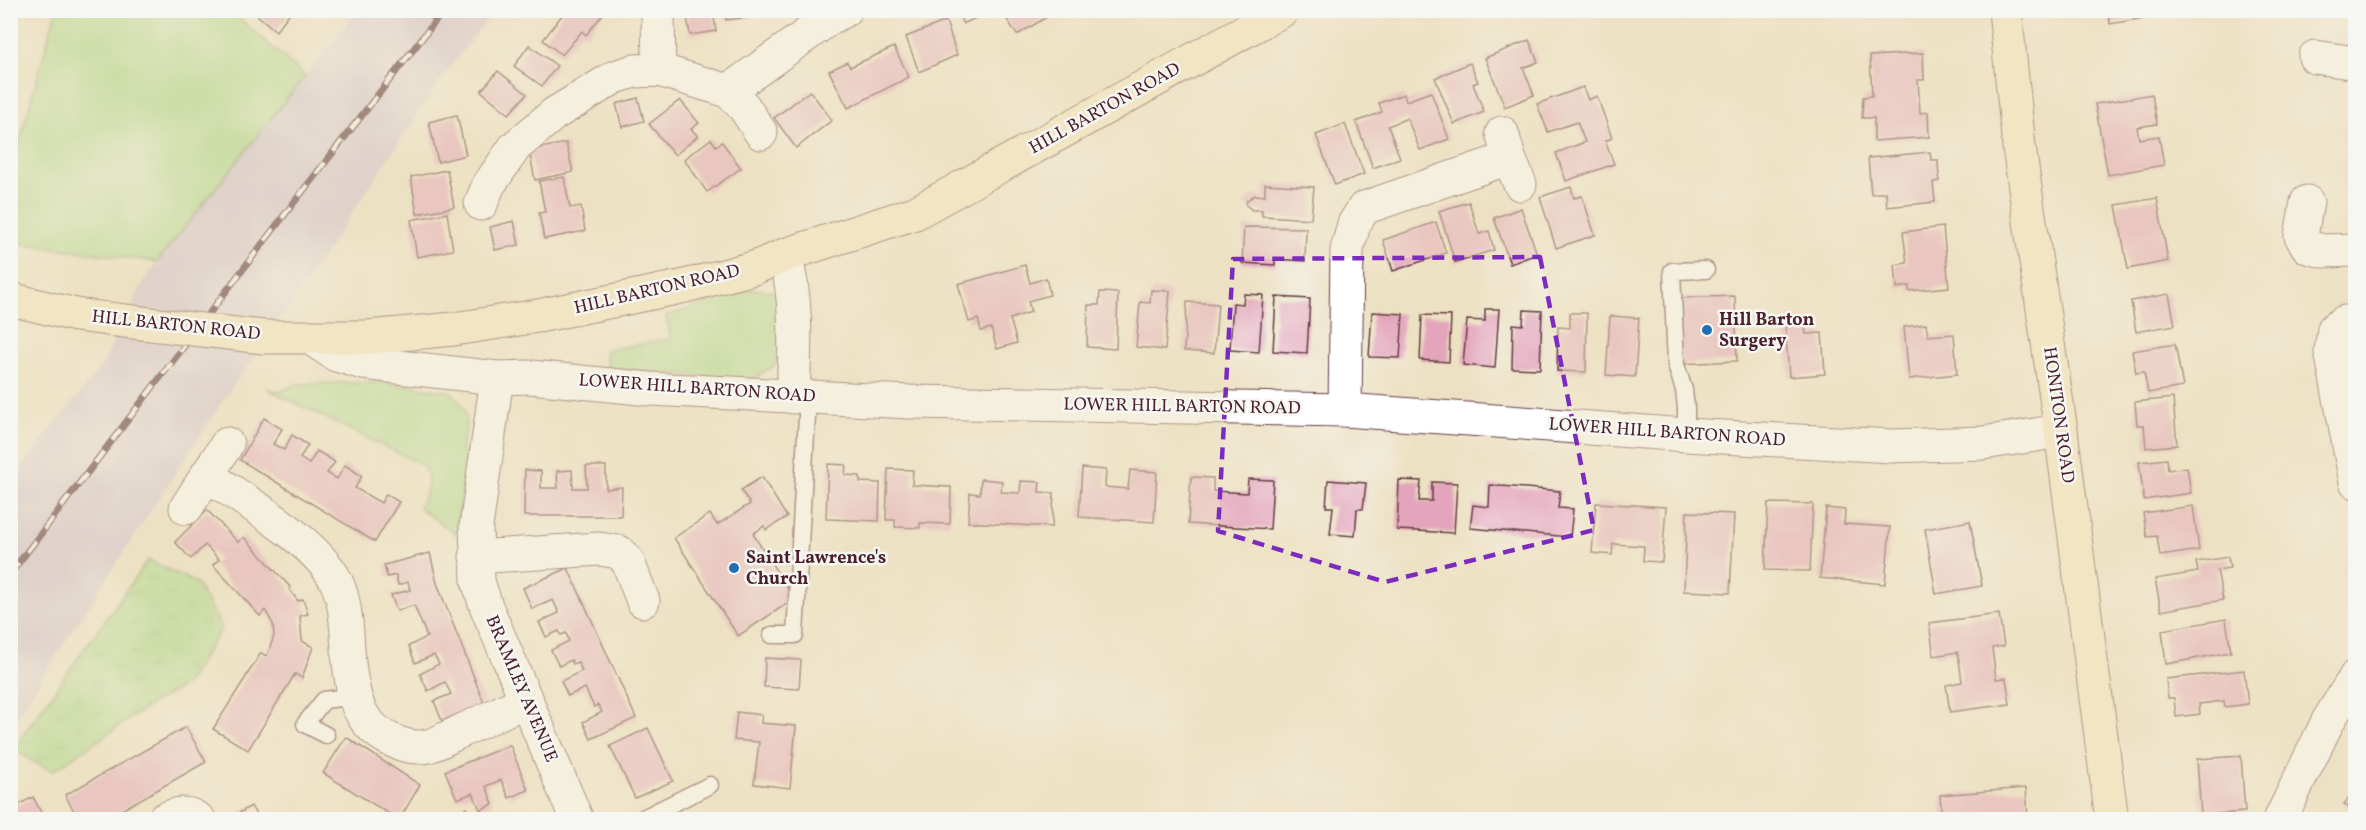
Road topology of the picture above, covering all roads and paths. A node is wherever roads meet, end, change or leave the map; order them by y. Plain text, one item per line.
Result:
1 (844, 10) edge
2 (1283, 10) edge
3 (2006, 10) edge
4 (658, 12) edge
5 (2315, 57) dead end
6 (2355, 63) edge
7 (659, 70) junction
8 (728, 91) junction
9 (761, 134) dead end
10 (1510, 158) dead end
11 (2307, 202) dead end
12 (481, 204) dead end
13 (2355, 250) edge
14 (785, 255) junction
15 (1706, 270) dead end
16 (10, 299) edge
17 (2355, 322) edge
18 (309, 337) junction
19 (496, 378) junction
20 (800, 397) junction
21 (1345, 410) junction
22 (2061, 431) junction
23 (1686, 435) junction
24 (227, 444) dead end
25 (207, 475) junction
26 (2355, 482) edge
27 (186, 508) dead end
28 (476, 556) junction
29 (643, 601) dead end
30 (772, 634) dead end
31 (2355, 676) edge
32 (356, 696) junction
33 (527, 700) junction
34 (326, 735) dead end
35 (710, 785) dead end
36 (163, 819) edge
37 (199, 819) edge
38 (577, 819) edge
39 (639, 819) edge
40 (2112, 819) edge
41 (2280, 819) edge

1 - 8 street
2 - 14 main road, HILL BARTON ROAD
3 - 22 main road, HONITON ROAD
4 - 7 street
5 - 6 street
7 - 8 street
7 - 12 street
8 - 9 street
10 - 21 street
11 - 13 street
14 - 18 main road, HILL BARTON ROAD
14 - 20 street
15 - 23 lane
16 - 18 main road, HILL BARTON ROAD, bridge
17 - 26 street
18 - 19 street, LOWER HILL BARTON ROAD
19 - 20 street, LOWER HILL BARTON ROAD
19 - 28 street, BRAMLEY AVENUE
20 - 21 street, LOWER HILL BARTON ROAD
20 - 30 lane
21 - 23 street, LOWER HILL BARTON ROAD
22 - 23 street, LOWER HILL BARTON ROAD
22 - 40 main road, HONITON ROAD
24 - 25 street
25 - 27 street
25 - 32 street
28 - 29 street
28 - 33 street, BRAMLEY AVENUE
31 - 41 street
32 - 33 street
32 - 34 lane
33 - 38 street, BRAMLEY AVENUE
35 - 39 lane
36 - 37 street

